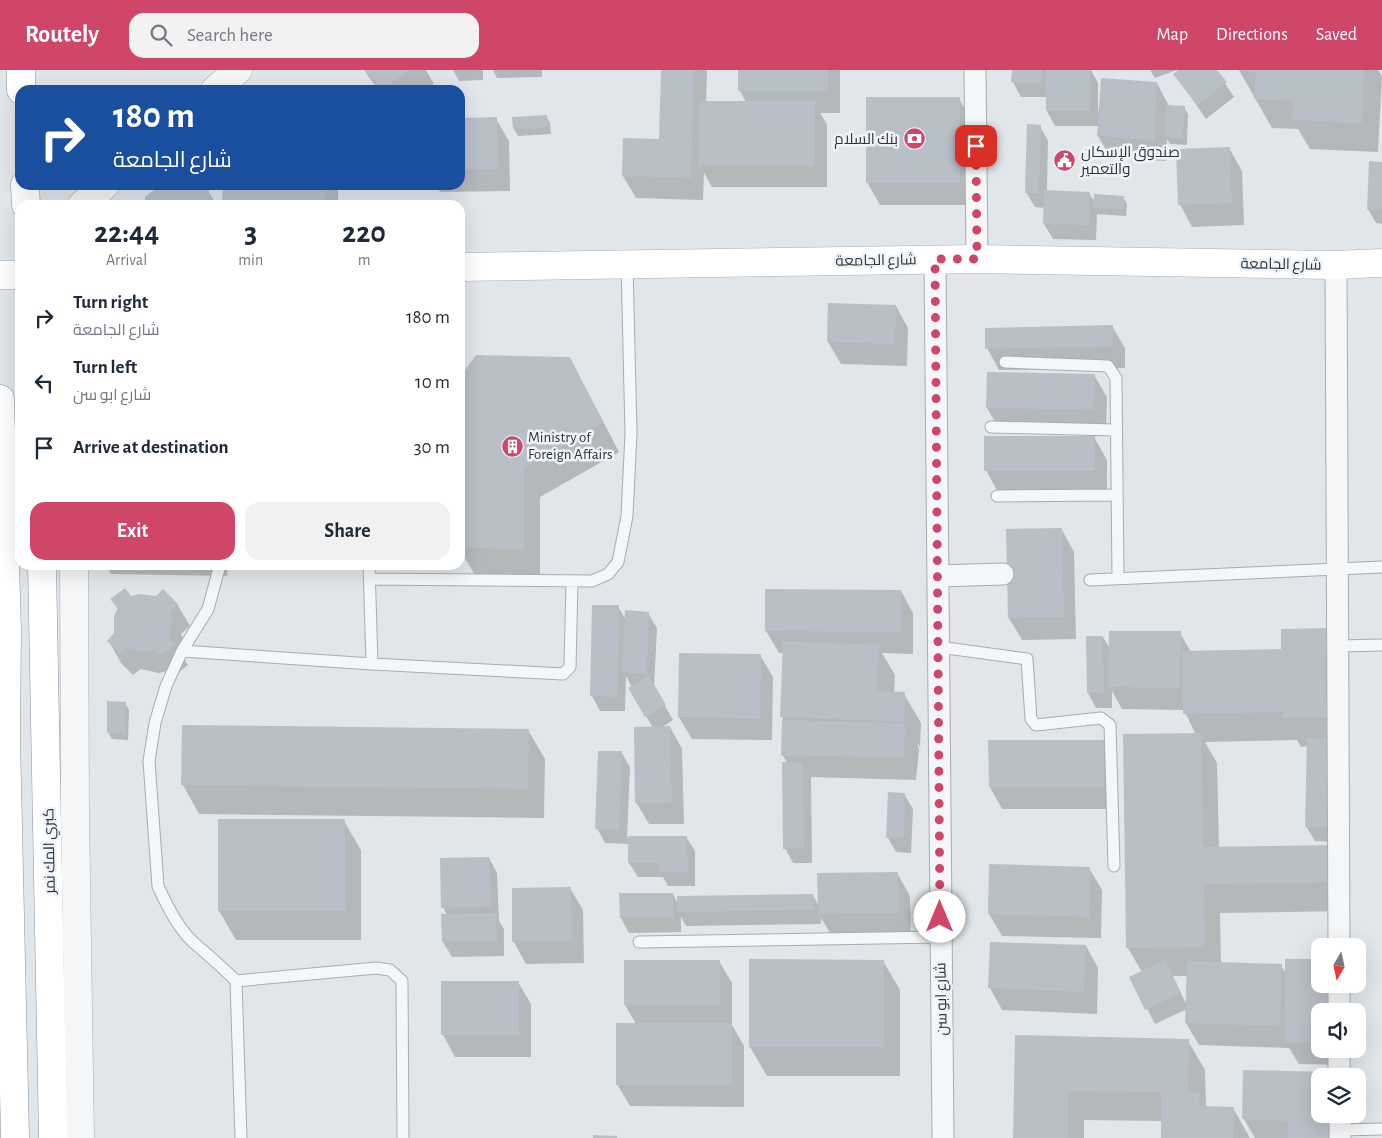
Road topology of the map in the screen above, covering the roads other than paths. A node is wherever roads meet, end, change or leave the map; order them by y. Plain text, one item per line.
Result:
1 (21, 70) edge
2 (238, 70) edge
3 (976, 70) edge
4 (21, 85) edge
5 (221, 85) edge
6 (99, 190) edge
7 (88, 200) edge
8 (935, 259) junction
9 (977, 259) junction
10 (1382, 263) edge
11 (627, 264) junction
12 (1336, 265) junction
13 (465, 267) edge
14 (0, 275) edge
15 (15, 275) edge
16 (1005, 362) dead end
17 (0, 399) edge
18 (990, 427) dead end
19 (1116, 430) junction
20 (1117, 495) junction
21 (997, 496) dead end
22 (1339, 567) junction
23 (1382, 567) edge
24 (42, 570) edge
25 (74, 570) edge
26 (219, 570) edge
27 (369, 570) edge
28 (1003, 574) dead end
29 (938, 576) junction
30 (1118, 578) junction
31 (370, 579) junction
32 (1090, 580) dead end
33 (572, 581) junction
34 (1382, 645) edge
35 (1338, 646) junction
36 (938, 647) junction
37 (182, 651) junction
38 (372, 664) junction
39 (1114, 866) dead end
40 (940, 936) junction
41 (1339, 938) edge
42 (639, 942) dead end
43 (236, 980) junction
44 (1340, 1127) edge
45 (1382, 1129) edge
46 (15, 1138) edge
47 (53, 1138) edge
48 (80, 1138) edge
49 (241, 1138) edge
50 (403, 1138) edge
51 (943, 1138) edge

1 - 4 main road
2 - 5 street
3 - 9 street
6 - 7 street
8 - 9 main road, شارع الجامعة
8 - 11 main road, شارع الجامعة
8 - 29 street, شارع ابو سن
9 - 12 main road, شارع الجامعة
10 - 12 main road, شارع الجامعة
11 - 13 main road, شارع الجامعة
11 - 33 lane
12 - 22 street
14 - 15 main road
16 - 19 lane
17 - 46 main road
18 - 19 lane
19 - 20 lane
20 - 21 lane
20 - 30 lane
22 - 23 lane
22 - 30 lane
22 - 35 street
24 - 47 main road, كبري المك نمر
25 - 48 street
26 - 37 lane
27 - 31 lane
28 - 29 street
29 - 36 street, شارع ابو سن
30 - 32 lane
31 - 33 lane
31 - 38 lane
33 - 38 lane
34 - 35 lane
35 - 41 street
36 - 39 lane
36 - 40 street, شارع ابو سن
37 - 38 lane
37 - 43 lane
40 - 42 lane
40 - 51 street, شارع ابو سن
43 - 49 lane
43 - 50 lane
44 - 45 lane

